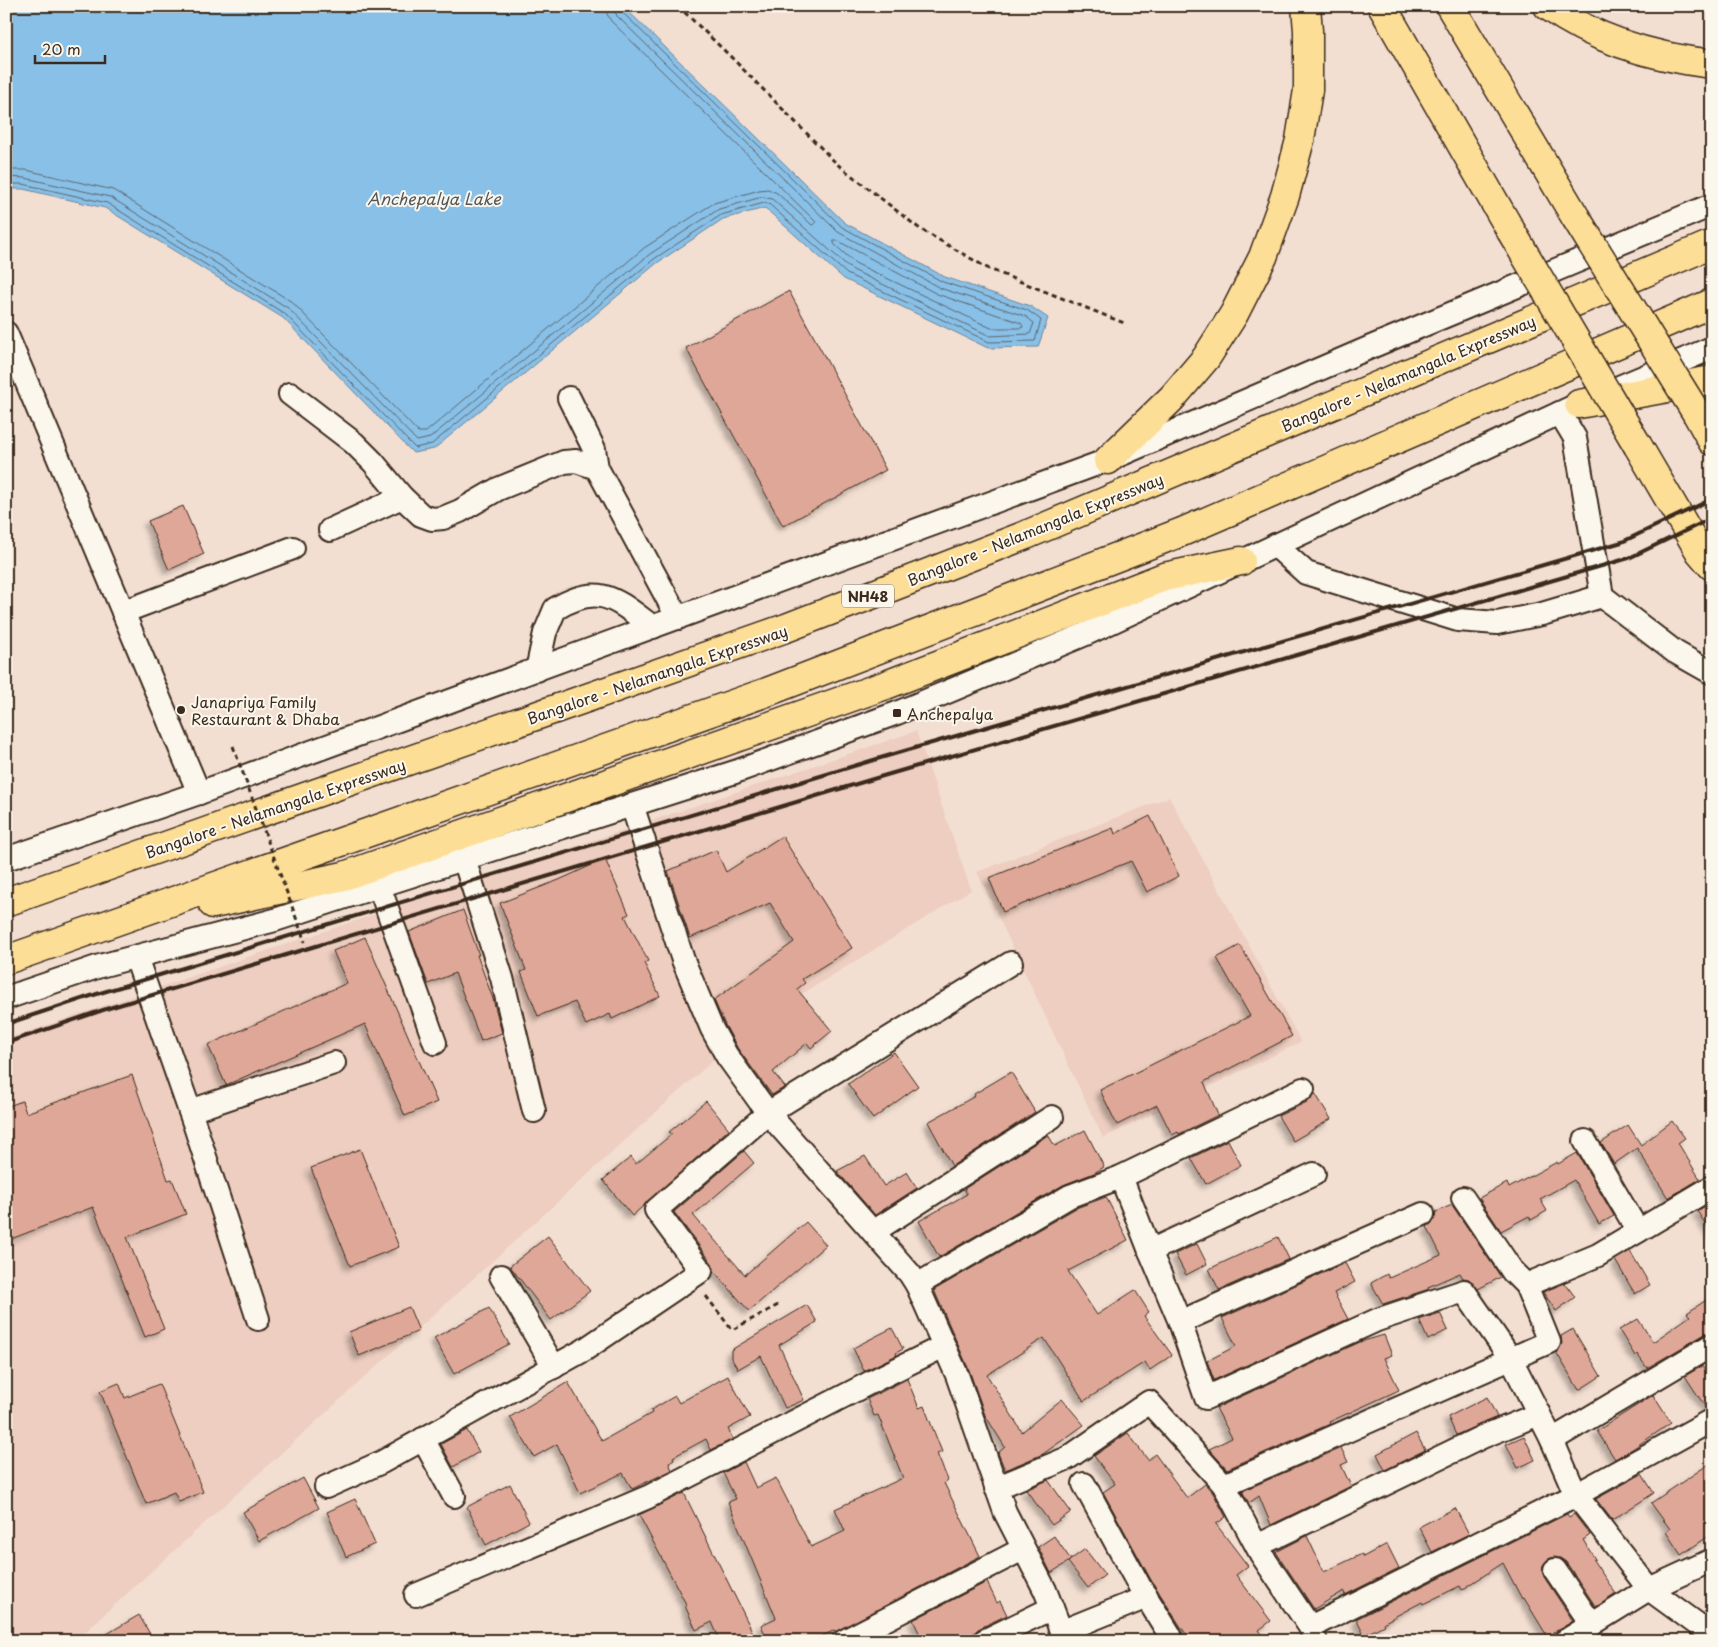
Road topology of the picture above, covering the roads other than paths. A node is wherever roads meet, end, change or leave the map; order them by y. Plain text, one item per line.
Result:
1 (1306, 6) edge
2 (1382, 6) edge
3 (1450, 6) edge
4 (1548, 6) edge
5 (1712, 64) edge
6 (1712, 205) edge
7 (1712, 244) edge
8 (1712, 304) edge
9 (6, 333) edge
10 (1712, 348) edge
11 (1712, 380) edge
12 (290, 394) dead end
13 (569, 398) dead end
14 (1570, 408) junction
15 (1712, 441) edge
16 (1108, 460) junction
17 (597, 468) junction
18 (402, 497) junction
19 (330, 530) dead end
20 (1275, 545) junction
21 (293, 548) dead end
22 (1241, 561) junction
23 (1712, 566) edge
24 (1602, 596) junction
25 (123, 612) junction
26 (678, 618) junction
27 (653, 627) junction
28 (537, 670) junction
29 (1712, 673) edge
30 (199, 793) junction
31 (632, 805) junction
32 (6, 859) edge
33 (464, 859) junction
34 (379, 886) junction
35 (6, 902) edge
36 (105, 926) junction
37 (136, 957) junction
38 (6, 960) edge
39 (1011, 963) dead end
40 (6, 998) edge
41 (435, 1044) dead end
42 (334, 1063) dead end
43 (1303, 1089) dead end
44 (534, 1111) dead end
45 (190, 1112) junction
46 (768, 1113) junction
47 (1052, 1118) dead end
48 (1585, 1141) dead end
49 (1314, 1174) dead end
50 (1121, 1177) junction
51 (1712, 1187) edge
52 (1463, 1198) dead end
53 (1423, 1214) dead end
54 (874, 1232) junction
55 (1638, 1232) junction
56 (1150, 1251) junction
57 (501, 1276) dead end
58 (916, 1285) junction
59 (1526, 1285) junction
60 (258, 1319) dead end
61 (1180, 1322) junction
62 (1712, 1345) edge
63 (944, 1346) junction
64 (1511, 1360) junction
65 (554, 1367) junction
66 (1539, 1414) junction
67 (1712, 1420) edge
68 (423, 1439) junction
69 (1552, 1440) junction
70 (1084, 1484) dead end
71 (1224, 1485) junction
72 (326, 1487) dead end
73 (996, 1488) junction
74 (1576, 1495) junction
75 (454, 1496) dead end
76 (1257, 1546) junction
77 (1023, 1549) junction
78 (1712, 1560) edge
79 (1555, 1570) dead end
80 (1649, 1588) junction
81 (416, 1595) dead end
82 (1146, 1597) junction
83 (1052, 1608) junction
84 (1313, 1634) edge
85 (1712, 1635) edge
86 (1064, 1636) edge
87 (1578, 1636) edge
88 (1169, 1639) edge
89 (844, 1641) edge
90 (984, 1641) edge

1 - 16 highway
2 - 23 highway, bridge
3 - 15 highway, bridge
4 - 5 highway
6 - 16 street
7 - 35 highway, Bangalore - Nelamangala Expressway / NH48
8 - 36 highway
9 - 25 street
10 - 14 street
11 - 14 highway
12 - 18 street
13 - 17 street
14 - 20 street
14 - 24 street
16 - 26 street
17 - 18 street
17 - 26 street
18 - 19 street
20 - 22 street
20 - 24 street
21 - 25 street
22 - 31 street
22 - 36 highway
24 - 29 street
25 - 30 street
26 - 27 street
27 - 28 street
27 - 28 street
28 - 30 street
30 - 32 street
31 - 33 street
31 - 46 street
33 - 34 street
33 - 44 street
34 - 37 street
34 - 41 street
36 - 38 highway
37 - 40 street
37 - 45 street
39 - 46 street
42 - 45 street
43 - 50 street
45 - 60 street
46 - 54 street
46 - 65 street
47 - 54 street
48 - 55 street
49 - 56 street
50 - 56 street
50 - 58 street
51 - 55 street
52 - 59 street
53 - 61 street
54 - 58 street
55 - 59 street
56 - 61 street
57 - 65 street
58 - 63 street
59 - 64 street
61 - 64 street
62 - 69 street
63 - 73 street
63 - 81 street
64 - 66 street
64 - 71 street
65 - 68 street
66 - 69 street
66 - 76 street
67 - 74 street
68 - 72 street
68 - 75 street
69 - 74 street
70 - 82 street
71 - 73 street
71 - 76 street
73 - 77 street
74 - 80 street
74 - 84 street
76 - 84 street
77 - 83 street
77 - 89 street
78 - 80 street
79 - 87 street
80 - 85 street
80 - 87 street
82 - 86 street
82 - 88 street
83 - 86 street
83 - 90 street

